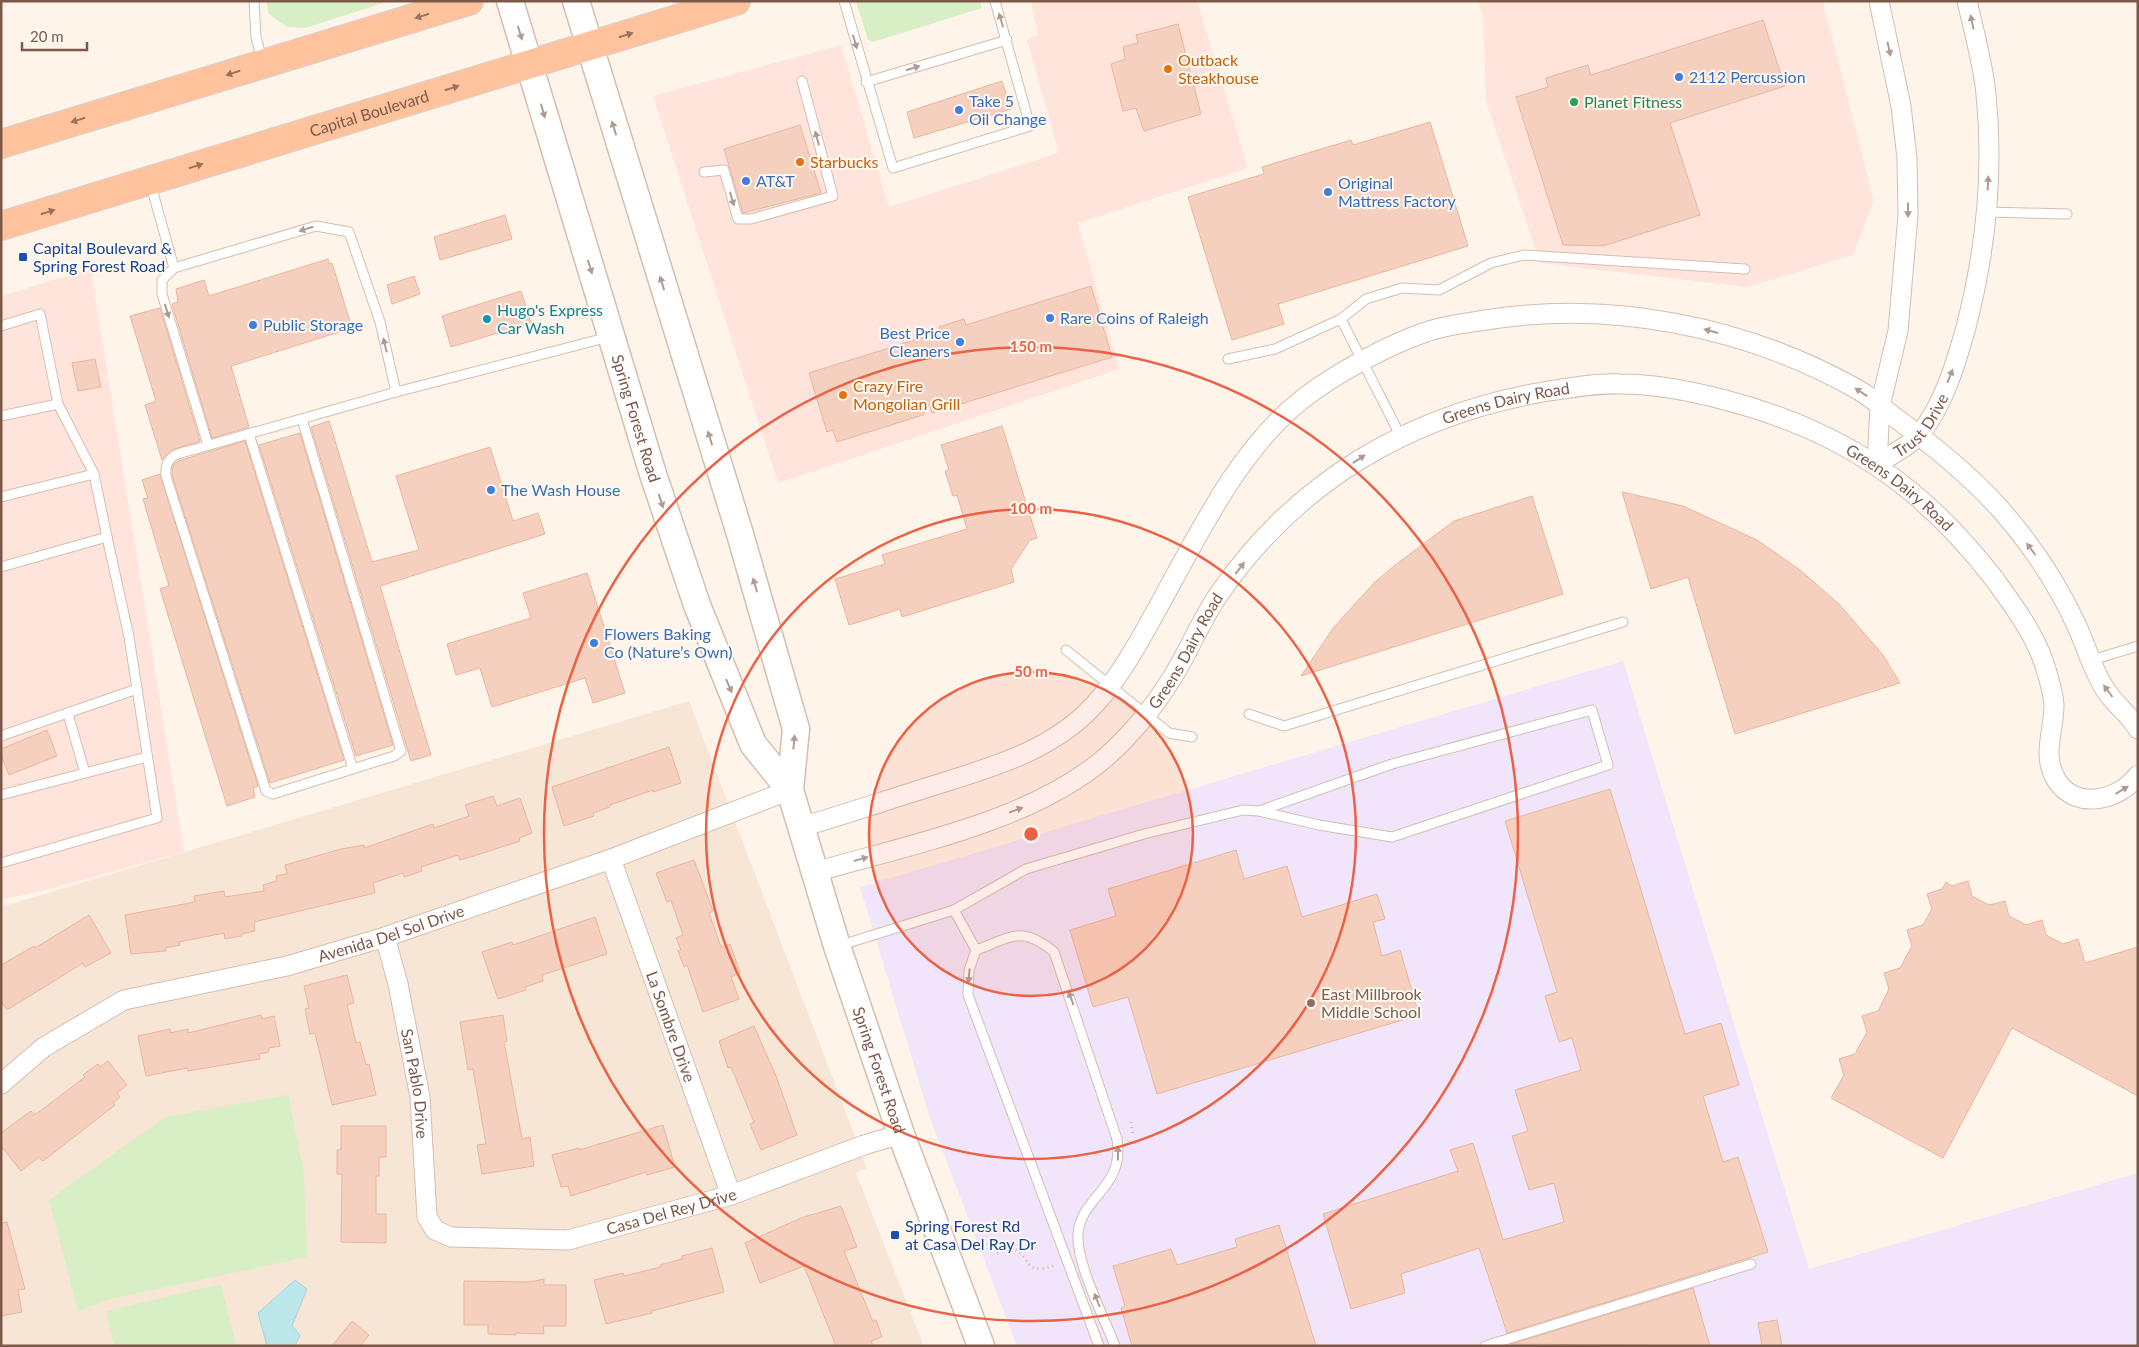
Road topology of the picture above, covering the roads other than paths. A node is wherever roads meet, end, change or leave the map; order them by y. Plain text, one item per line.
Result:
1 (254, 1) edge
2 (469, 1) edge
3 (510, 1) edge
4 (576, 1) edge
5 (736, 1) edge
6 (844, 1) edge
7 (995, 1) edge
8 (1879, 1) edge
9 (1967, 1) edge
10 (1007, 40) junction
11 (590, 46) junction
12 (263, 64) junction
13 (529, 65) junction
14 (802, 81) dead end
15 (866, 82) junction
16 (1, 144) edge
17 (704, 172) dead end
18 (149, 180) junction
19 (1987, 212) junction
20 (2067, 214) dead end
21 (1, 226) edge
22 (174, 268) junction
23 (1745, 269) dead end
24 (1341, 319) junction
25 (1, 326) edge
26 (611, 337) junction
27 (1228, 359) dead end
28 (1363, 362) junction
29 (396, 392) junction
30 (58, 404) junction
31 (1880, 406) junction
32 (1, 416) edge
33 (302, 419) junction
34 (249, 434) junction
35 (1919, 435) junction
36 (1401, 437) junction
37 (208, 445) junction
38 (1877, 464) junction
39 (94, 474) junction
40 (1, 497) edge
41 (107, 537) junction
42 (1, 567) edge
43 (1623, 622) dead end
44 (2138, 646) edge
45 (1066, 650) dead end
46 (2092, 660) junction
47 (1109, 685) junction
48 (137, 689) junction
49 (68, 714) junction
50 (1249, 714) dead end
51 (1146, 715) junction
52 (2135, 720) edge
53 (1, 736) edge
54 (1192, 737) dead end
55 (148, 757) junction
56 (352, 769) junction
57 (85, 773) junction
58 (2138, 775) edge
59 (790, 790) junction
60 (1, 795) edge
61 (1259, 811) junction
62 (801, 827) junction
63 (611, 859) junction
64 (1, 863) edge
65 (814, 872) junction
66 (954, 910) junction
67 (385, 937) junction
68 (837, 946) junction
69 (976, 950) junction
70 (1, 1084) edge
71 (901, 1134) junction
72 (731, 1195) junction
73 (435, 1230) joint
74 (1751, 1264) dead end
75 (981, 1346) edge
76 (1099, 1346) edge
77 (1115, 1346) edge
78 (1485, 1346) edge

1 - 12 lane
2 -> 12 highway
3 -> 13 main road, Spring Forest Road
4 - 11 main road, Spring Forest Road
11 -> 5 highway, Capital Boulevard
6 -> 15 lane
10 -> 7 lane
8 -> 31 street, Trust Drive
19 -> 9 street, Trust Drive
15 -> 10 lane
10 - 15 lane
11 - 13 highway, Capital Boulevard
59 -> 11 main road, Spring Forest Road
12 -> 16 highway
18 -> 13 highway, Capital Boulevard
13 -> 26 main road, Spring Forest Road
17 -> 14 lane
21 -> 18 highway, Capital Boulevard
18 - 22 lane
19 - 20 lane
35 -> 19 street, Trust Drive
29 -> 22 lane
22 -> 37 lane
23 - 24 lane
24 - 27 lane
24 - 28 lane
25 - 30 lane
26 - 29 lane
26 -> 59 main road, Spring Forest Road
31 -> 28 street
28 - 36 lane
28 - 47 street
29 - 33 lane
30 - 32 lane
30 - 39 lane
31 - 35 street
31 - 38 street, Trust Drive
33 - 34 lane
33 - 56 lane
34 - 37 lane
34 - 56 lane
35 - 38 street, Trust Drive
46 -> 35 street
36 - 38 street, Greens Dairy Road
51 -> 36 street, Greens Dairy Road
37 - 56 lane
38 -> 58 street, Greens Dairy Road
39 - 40 lane
39 - 41 lane
41 - 42 lane
41 - 48 lane
43 - 50 lane
44 - 46 lane
45 - 47 lane
52 -> 46 street
47 - 51 lane
47 - 62 street
48 - 49 lane
48 - 55 lane
49 - 53 lane
49 - 57 lane
51 - 54 lane
65 -> 51 street, Greens Dairy Road
55 - 57 lane
55 - 64 lane
57 - 60 lane
59 - 62 main road, Spring Forest Road
59 - 63 street, Avenida Del Sol Drive
61 - 61 lane
61 - 66 lane
62 - 65 main road, Spring Forest Road
63 - 67 street, Avenida Del Sol Drive
63 - 72 street, La Sombre Drive
65 - 68 main road, Spring Forest Road
66 - 68 lane
66 - 69 lane
67 - 70 street, Avenida Del Sol Drive
67 - 73 street, San Pablo Drive
68 - 71 main road, Spring Forest Road
69 -> 76 lane
77 -> 69 lane
71 - 72 street, Casa Del Rey Drive
71 - 75 main road, Spring Forest Road
72 - 73 street, Casa Del Rey Drive
74 - 78 lane

